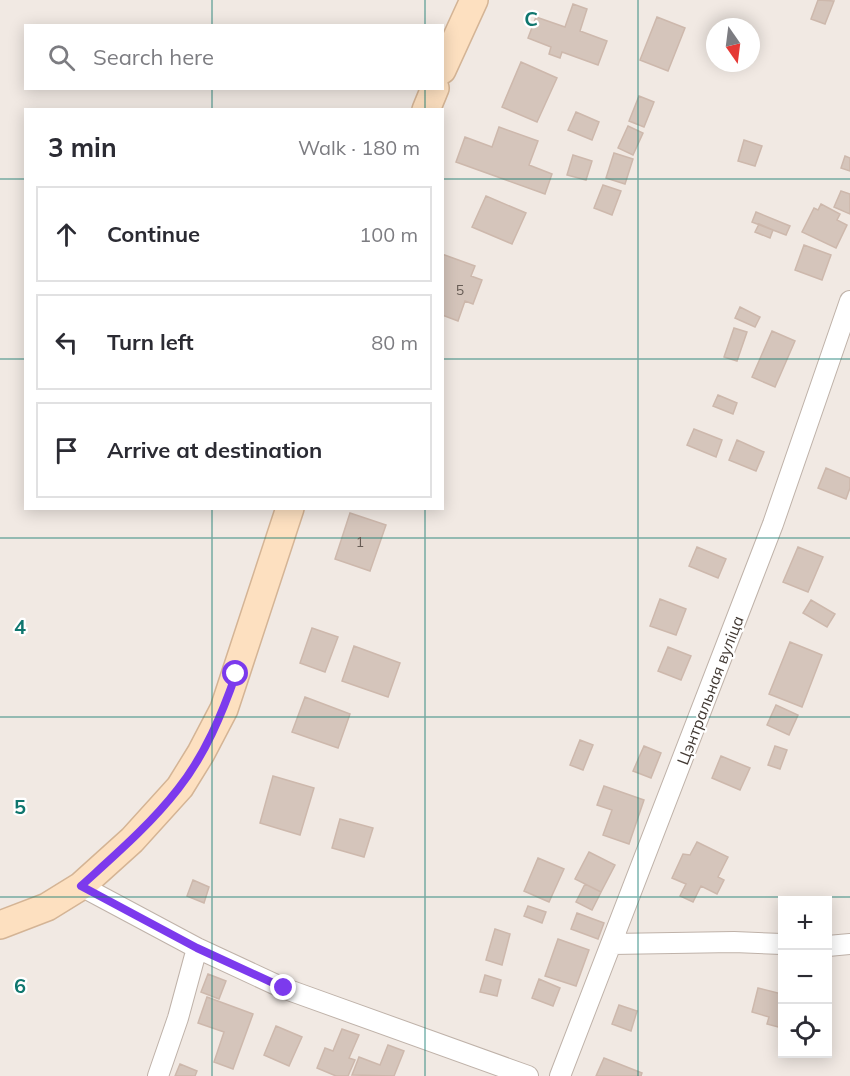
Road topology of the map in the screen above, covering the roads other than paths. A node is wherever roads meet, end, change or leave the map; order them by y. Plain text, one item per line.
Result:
1 (474, 0) edge
2 (444, 66) edge
3 (434, 90) edge
4 (427, 108) edge
5 (850, 301) edge
6 (289, 510) edge
7 (81, 886) junction
8 (0, 925) edge
9 (612, 944) junction
10 (778, 944) edge
11 (850, 944) edge
12 (832, 946) edge
13 (197, 948) junction
14 (158, 1076) edge
15 (528, 1076) edge
16 (560, 1076) edge

1 - 2 main road
3 - 4 main road
5 - 9 street, Цэнтральная вуліца
6 - 7 main road
7 - 8 main road
7 - 13 street
9 - 10 street
9 - 16 street, Цэнтральная вуліца
11 - 12 street
13 - 14 street
13 - 15 street

